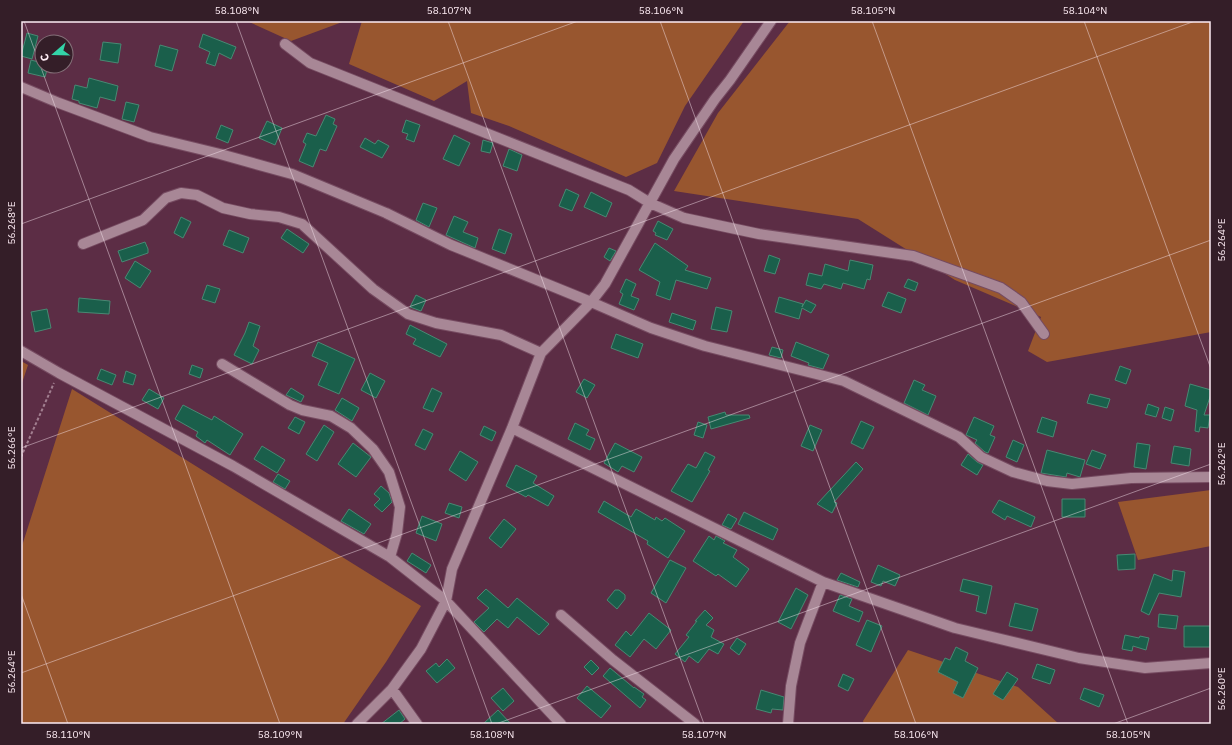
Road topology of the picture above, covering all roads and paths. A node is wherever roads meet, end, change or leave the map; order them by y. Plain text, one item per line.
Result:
1 (771, 21) edge
2 (285, 44) dead end
3 (21, 87) edge
4 (650, 203) junction
5 (83, 244) dead end
6 (591, 302) junction
7 (1044, 334) dead end
8 (21, 351) edge
9 (541, 353) junction
10 (222, 364) dead end
11 (59, 373) junction
12 (512, 428) junction
13 (21, 457) edge
14 (1211, 477) edge
15 (390, 557) junction
16 (823, 582) junction
17 (446, 601) junction
18 (561, 615) dead end
19 (1211, 663) edge
20 (392, 689) junction
21 (358, 724) edge
22 (417, 724) edge
23 (561, 724) edge
24 (694, 724) edge
25 (788, 724) edge

1 - 4 street
2 - 4 street
3 - 6 street
4 - 6 street
4 - 7 street
5 - 9 street
6 - 9 street
6 - 14 street
8 - 11 street
9 - 12 street
10 - 15 street
11 - 13 path
11 - 15 street
12 - 16 street
12 - 17 street
15 - 17 street
16 - 19 street
16 - 25 street
17 - 20 street
17 - 23 street
18 - 24 street
20 - 21 street
20 - 22 street

